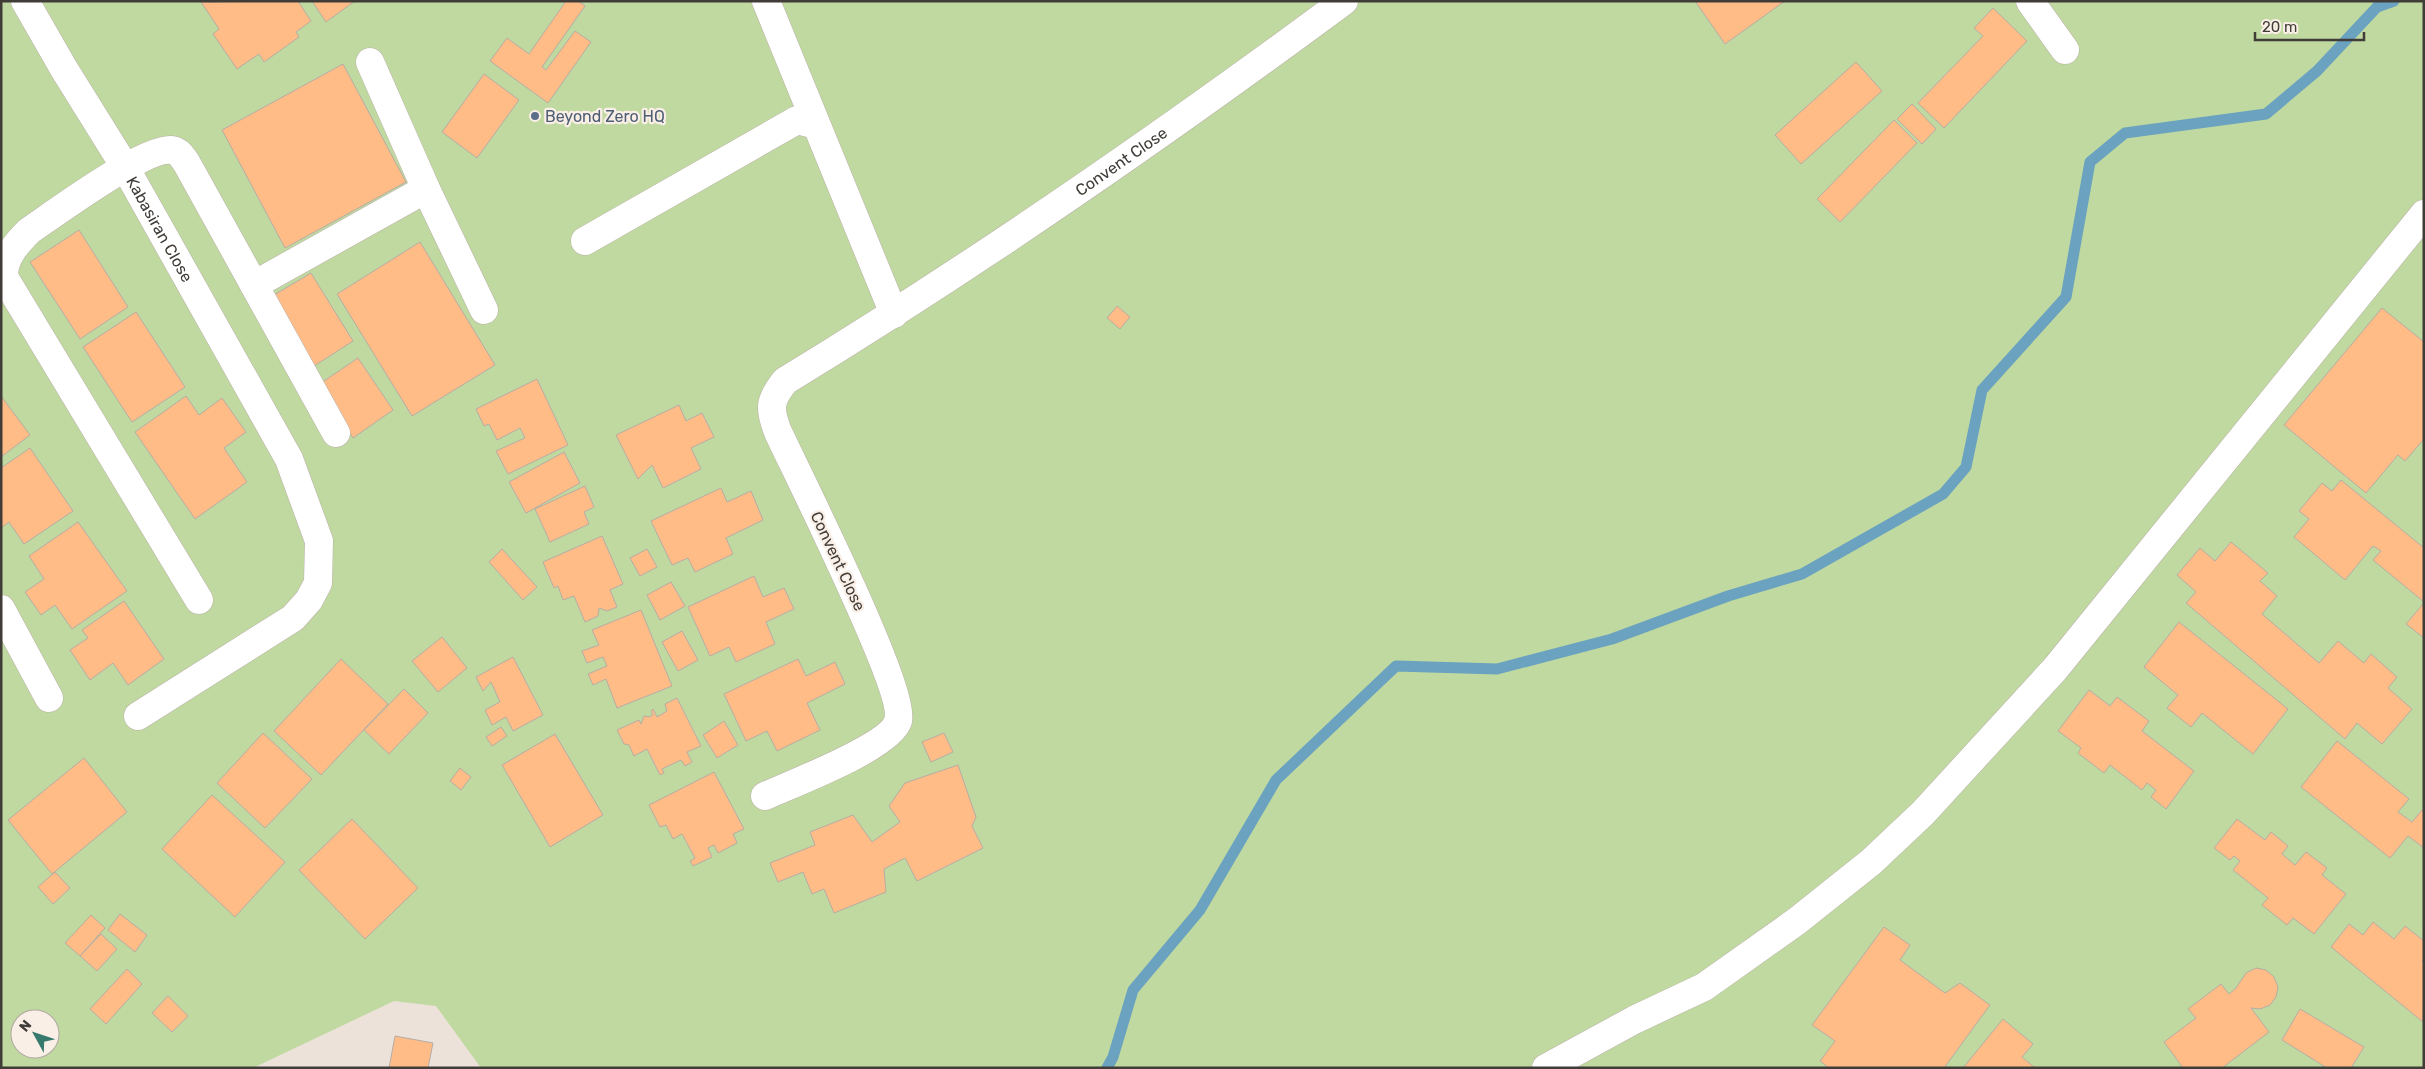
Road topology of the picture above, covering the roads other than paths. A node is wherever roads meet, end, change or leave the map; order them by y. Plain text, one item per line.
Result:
1 (25, 1) edge
2 (1344, 1) edge
3 (2030, 1) edge
4 (769, 9) edge
5 (2065, 50) dead end
6 (370, 62) dead end
7 (816, 126) junction
8 (125, 167) junction
9 (426, 189) junction
10 (2424, 214) edge
11 (585, 241) dead end
12 (254, 285) junction
13 (484, 310) dead end
14 (894, 314) junction
15 (336, 433) dead end
16 (199, 600) dead end
17 (1, 609) edge
18 (49, 698) dead end
19 (138, 716) dead end
20 (765, 796) dead end
21 (1546, 1068) edge

1 - 8 street, Kabasiran Close
2 - 14 street, Convent Close
3 - 5 street
4 - 7 street
6 - 9 street
7 - 11 street
7 - 14 street
8 - 12 street
8 - 16 street
8 - 19 street, Kabasiran Close
9 - 12 street
9 - 13 street
10 - 21 street
12 - 15 street
14 - 20 street, Convent Close
17 - 18 street

